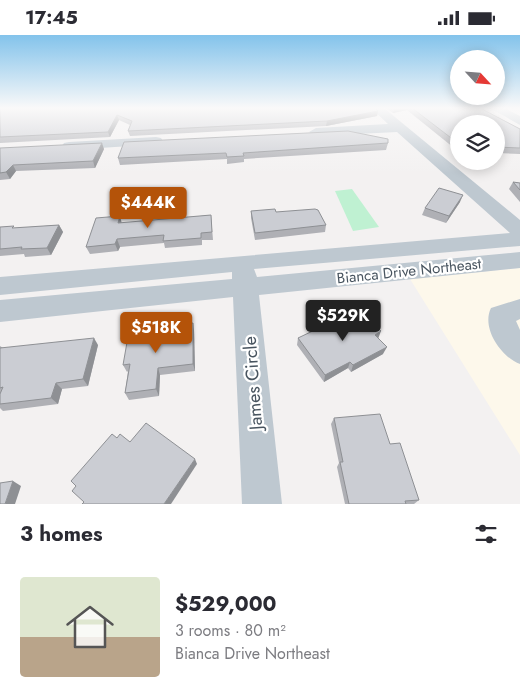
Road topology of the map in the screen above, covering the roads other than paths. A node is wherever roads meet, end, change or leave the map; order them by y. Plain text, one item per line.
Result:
1 (362, 130) edge
2 (402, 130) edge
3 (298, 133) edge
4 (168, 140) edge
5 (57, 146) edge
6 (520, 231) edge
7 (520, 239) edge
8 (520, 260) edge
9 (244, 275) junction
10 (0, 286) edge
11 (520, 309) edge
12 (0, 311) edge
13 (520, 351) edge
14 (262, 504) edge

1 - 3 street
2 - 6 street
4 - 5 street
7 - 9 street, Bianca Drive Northeast
8 - 9 street, Bianca Drive Northeast
9 - 10 street, Bianca Drive Northeast
9 - 12 street, Bianca Drive Northeast
9 - 14 street, James Circle
11 - 13 street

